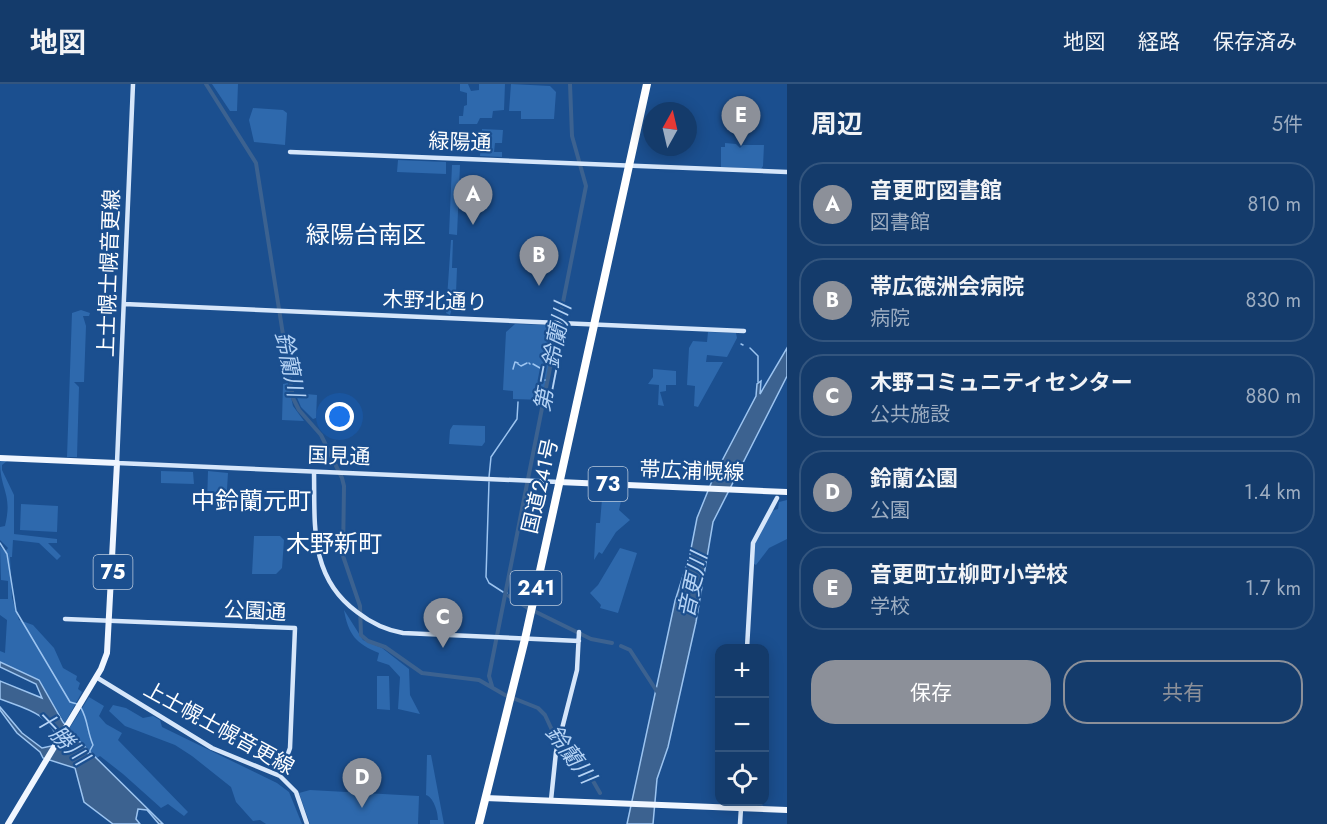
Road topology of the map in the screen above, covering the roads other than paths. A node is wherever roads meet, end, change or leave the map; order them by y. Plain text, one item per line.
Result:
1 (133, 84) edge
2 (647, 84) edge
3 (290, 152) dead end
4 (629, 166) junction
5 (787, 172) edge
6 (124, 304) junction
7 (595, 324) junction
8 (744, 331) dead end
9 (0, 458) edge
10 (117, 463) junction
11 (314, 472) junction
12 (559, 482) junction
13 (787, 492) edge
14 (777, 498) dead end
15 (65, 619) dead end
16 (111, 621) junction
17 (579, 633) dead end
18 (525, 639) junction
19 (579, 641) junction
20 (747, 644) edge
21 (96, 677) junction
22 (280, 776) junction
23 (485, 798) junction
24 (551, 800) junction
25 (715, 805) edge
26 (740, 806) edge
27 (787, 810) edge
28 (8, 824) edge
29 (307, 824) edge
30 (478, 824) edge
31 (740, 824) edge

1 - 6 street, 上士幌士幌音更線
2 - 4 highway, 国道241号 / 241
3 - 4 street, 緑陽通
4 - 5 street, 緑陽通
4 - 7 highway, 国道241号 / 241
6 - 7 street, 木野北通り
6 - 10 street, 上士幌士幌音更線
7 - 8 street, 木野北通り
7 - 12 highway, 国道241号 / 241
9 - 10 main road
10 - 11 street, 国見通
10 - 16 main road, 75
11 - 12 street, 国見通
11 - 18 street
12 - 13 main road, 帯広浦幌線 / 73
12 - 18 highway, 国道241号 / 241
14 - 20 street
15 - 16 street, 公園通
16 - 21 main road, 75
16 - 22 street, 公園通
17 - 19 street
18 - 19 street
18 - 23 highway, 国道241号 / 241
19 - 24 street
21 - 22 street, 上士幌士幌音更線
21 - 28 main road, 75
22 - 29 street, 上士幌士幌音更線
23 - 24 main road
23 - 30 highway, 国道241号 / 241
24 - 25 main road
26 - 27 main road
26 - 31 street

